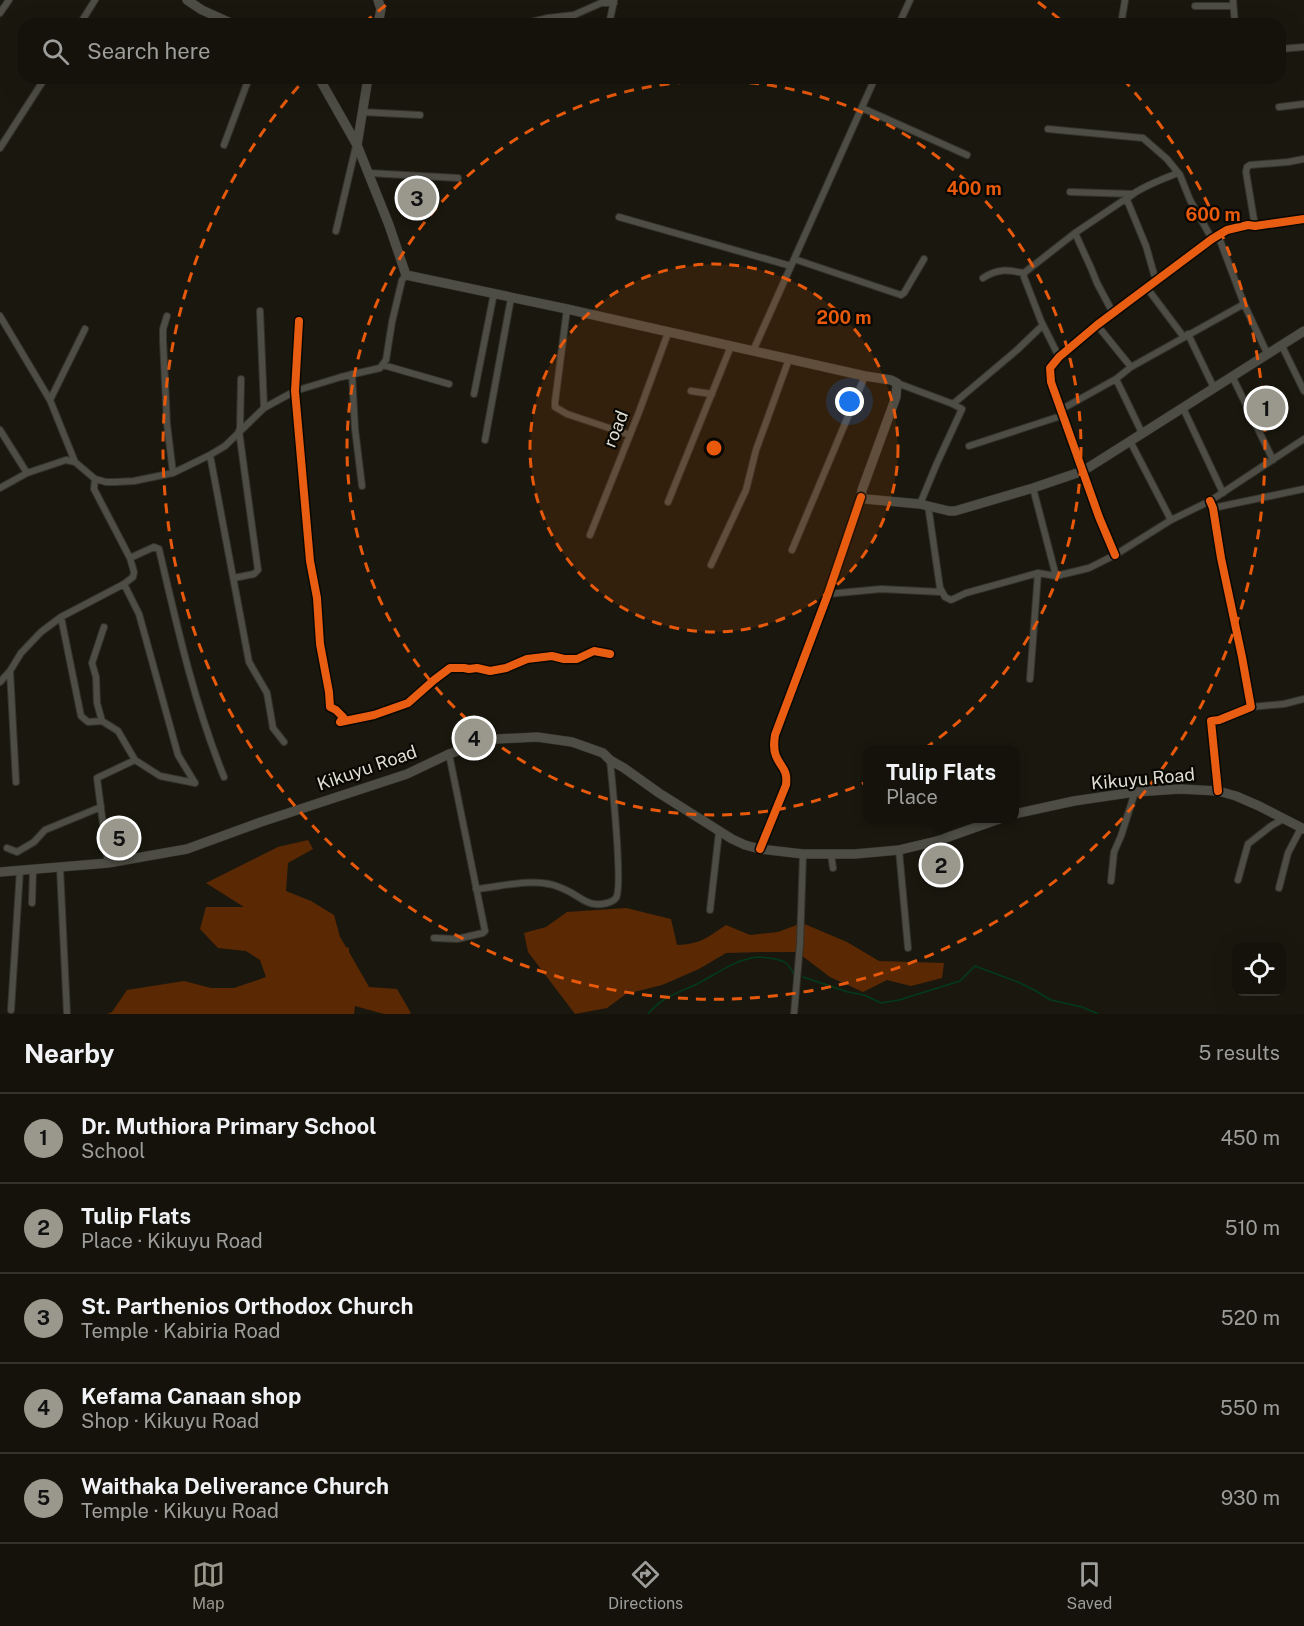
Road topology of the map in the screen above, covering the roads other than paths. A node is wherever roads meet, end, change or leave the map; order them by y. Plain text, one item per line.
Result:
1 (9, 0) edge
2 (95, 0) edge
3 (187, 0) edge
4 (378, 0) edge
5 (910, 0) edge
6 (1125, 0) edge
7 (614, 2) edge
8 (1233, 3) edge
9 (1195, 6) dead end
10 (0, 13) edge
11 (84, 18) edge
12 (220, 18) edge
13 (379, 18) edge
14 (548, 18) edge
15 (610, 18) edge
16 (902, 18) edge
17 (1122, 18) edge
18 (1234, 18) edge
19 (1304, 47) edge
20 (1286, 48) edge
21 (41, 84) edge
22 (247, 84) edge
23 (322, 84) edge
24 (367, 84) edge
25 (872, 84) edge
26 (1304, 104) edge
27 (1279, 107) dead end
28 (862, 108) junction
29 (362, 112) junction
30 (420, 115) dead end
31 (1048, 129) dead end
32 (224, 145) dead end
33 (357, 145) junction
34 (0, 148) edge
35 (967, 155) dead end
36 (1304, 159) edge
37 (1178, 172) junction
38 (369, 173) junction
39 (459, 178) dead end
40 (1070, 192) dead end
41 (1133, 194) junction
42 (1126, 200) junction
43 (619, 217) dead end
44 (1304, 219) edge
45 (1255, 226) junction
46 (336, 231) dead end
47 (1075, 233) junction
48 (1215, 237) junction
49 (924, 259) dead end
50 (793, 263) junction
51 (1024, 273) junction
52 (406, 275) junction
53 (983, 278) dead end
54 (1156, 281) junction
55 (1147, 288) junction
56 (494, 293) junction
57 (511, 298) junction
58 (1244, 304) junction
59 (567, 309) junction
60 (260, 311) dead end
61 (1113, 314) junction
62 (0, 316) edge
63 (166, 316) dead end
64 (298, 321) dead end
65 (1043, 325) junction
66 (1097, 325) junction
67 (85, 328) dead end
68 (1304, 331) edge
69 (668, 333) junction
70 (1186, 335) junction
71 (730, 346) junction
72 (1281, 346) junction
73 (753, 351) junction
74 (1267, 353) junction
75 (1059, 357) junction
76 (789, 359) junction
77 (382, 365) junction
78 (1131, 367) junction
79 (352, 374) junction
80 (865, 376) junction
81 (1232, 376) junction
82 (241, 379) dead end
83 (1116, 379) junction
84 (897, 383) junction
85 (449, 384) dead end
86 (1214, 388) junction
87 (295, 390) junction
88 (691, 391) dead end
89 (1304, 391) edge
90 (474, 394) dead end
91 (712, 394) junction
92 (50, 400) junction
93 (953, 404) junction
94 (264, 408) junction
95 (1182, 408) junction
96 (1063, 412) junction
97 (0, 430) edge
98 (240, 430) junction
99 (1142, 433) junction
100 (630, 435) junction
101 (1304, 439) edge
102 (485, 440) dead end
103 (1130, 441) junction
104 (969, 446) dead end
105 (210, 455) junction
106 (1274, 460) junction
107 (75, 462) junction
108 (1083, 471) junction
109 (27, 473) junction
110 (173, 473) junction
111 (95, 479) junction
112 (362, 486) dead end
113 (0, 488) edge
114 (1033, 488) junction
115 (1304, 489) edge
116 (1223, 493) junction
117 (861, 497) junction
118 (1210, 501) junction
119 (668, 502) dead end
120 (924, 504) junction
121 (1213, 508) junction
122 (1171, 519) junction
123 (590, 535) dead end
124 (792, 550) dead end
125 (1115, 555) junction
126 (130, 558) junction
127 (711, 565) dead end
128 (1038, 573) junction
129 (1056, 576) junction
130 (234, 578) junction
131 (124, 584) junction
132 (941, 591) junction
133 (828, 594) junction
134 (61, 617) junction
135 (104, 627) dead end
136 (610, 654) dead end
137 (10, 671) junction
138 (1030, 679) dead end
139 (0, 682) edge
140 (1304, 699) edge
141 (1251, 707) junction
142 (102, 721) junction
143 (284, 742) dead end
144 (449, 754) junction
145 (135, 760) junction
146 (610, 760) junction
147 (224, 777) dead end
148 (16, 782) dead end
149 (1218, 791) junction
150 (1135, 792) junction
151 (101, 807) junction
152 (1019, 813) edge
153 (1283, 819) junction
154 (990, 823) edge
155 (1302, 829) edge
156 (719, 832) junction
157 (7, 848) dead end
158 (760, 849) junction
159 (899, 850) junction
160 (803, 854) junction
161 (831, 854) junction
162 (108, 863) junction
163 (60, 867) junction
164 (833, 868) dead end
165 (33, 869) junction
166 (20, 870) junction
167 (0, 872) edge
168 (1238, 880) dead end
169 (1112, 881) dead end
170 (1279, 888) dead end
171 (476, 889) junction
172 (32, 903) dead end
173 (710, 910) dead end
174 (434, 938) dead end
175 (908, 948) dead end
176 (11, 1010) dead end
177 (67, 1014) edge
178 (794, 1014) edge

1 - 10 street
2 - 11 street
3 - 12 main road
4 - 13 main road
5 - 16 street
6 - 17 street
7 - 14 street
7 - 15 street
8 - 9 street
8 - 18 street
19 - 20 street
21 - 34 street
22 - 32 street
23 - 33 main road
24 - 29 main road
25 - 28 street
26 - 27 street
28 - 35 street
28 - 50 street
29 - 30 street
29 - 33 main road
31 - 37 street
33 - 38 main road
33 - 46 street
36 - 45 street
37 - 41 street
37 - 48 street
38 - 39 street
38 - 52 main road
40 - 41 street
41 - 42 street
42 - 47 street
42 - 54 street
43 - 50 street
44 - 45 street
45 - 48 street
47 - 51 street
47 - 61 street
48 - 54 street
48 - 58 street
49 - 50 street
50 - 73 street
51 - 53 street
51 - 65 street
52 - 56 main road
52 - 77 street
54 - 55 street
55 - 61 street
55 - 70 street
56 - 57 main road
56 - 90 street
57 - 59 main road
57 - 102 street
58 - 70 street
58 - 74 street
59 - 69 main road
59 - 100 street
60 - 94 street
61 - 66 street
62 - 92 street
63 - 110 street
64 - 87 street
65 - 75 street
65 - 93 street
66 - 75 street
66 - 78 street
67 - 92 street
68 - 72 main road
69 - 71 main road
69 - 100 street, road
70 - 78 street
70 - 86 street
71 - 73 main road
71 - 91 street
72 - 74 main road
72 - 89 street
73 - 76 main road
74 - 81 main road
75 - 96 street
76 - 80 main road
76 - 127 street
77 - 79 street
77 - 85 street
78 - 83 street
79 - 87 street
79 - 112 street
80 - 84 main road
80 - 124 street
81 - 86 main road
81 - 106 street
82 - 98 street
83 - 96 street
83 - 99 street
84 - 93 street
84 - 117 main road
86 - 95 main road
87 - 94 street
87 - 136 street
88 - 91 street
91 - 119 street
92 - 107 street
93 - 120 street
94 - 98 street
95 - 99 main road
95 - 116 street
96 - 104 street
96 - 108 street
97 - 109 street
98 - 105 street
98 - 130 street
99 - 103 main road
100 - 123 street, road
101 - 106 street
103 - 108 main road
103 - 122 street
105 - 110 street
105 - 130 street
106 - 116 street
107 - 109 street
107 - 111 street
108 - 114 main road
108 - 125 street
109 - 113 street
110 - 111 street
111 - 126 street
114 - 120 main road
114 - 129 street
115 - 121 street
116 - 118 street
117 - 120 main road
117 - 133 street
118 - 121 street
118 - 122 street
120 - 132 street
121 - 141 street
122 - 125 street
125 - 129 street
126 - 131 street
126 - 147 street
128 - 129 street
128 - 132 street
128 - 138 street
130 - 143 street
131 - 134 street
131 - 145 street
132 - 133 street
133 - 158 street
134 - 137 street
134 - 142 street
135 - 142 street
137 - 139 street
137 - 148 street
140 - 141 street
141 - 149 street
142 - 145 street
144 - 146 main road, Kikuyu Road
144 - 162 main road, Kikuyu Road
144 - 171 street
145 - 151 street
146 - 156 main road, Kikuyu Road
146 - 171 street
149 - 150 main road, Kikuyu Road
149 - 153 main road, Kikuyu Road
150 - 152 main road, Kikuyu Road
150 - 169 street
151 - 157 street
151 - 162 street
153 - 155 main road, Kikuyu Road
153 - 168 street
154 - 159 main road, Kikuyu Road
155 - 170 street
156 - 158 main road, Kikuyu Road
156 - 173 street
158 - 160 main road, Kikuyu Road
159 - 161 main road, Kikuyu Road
159 - 175 street
160 - 161 main road, Kikuyu Road
160 - 178 street
161 - 164 street
162 - 163 main road, Kikuyu Road
163 - 165 main road, Kikuyu Road
163 - 177 street
165 - 166 main road, Kikuyu Road
165 - 172 street
166 - 167 main road, Kikuyu Road
166 - 176 street
171 - 174 street

